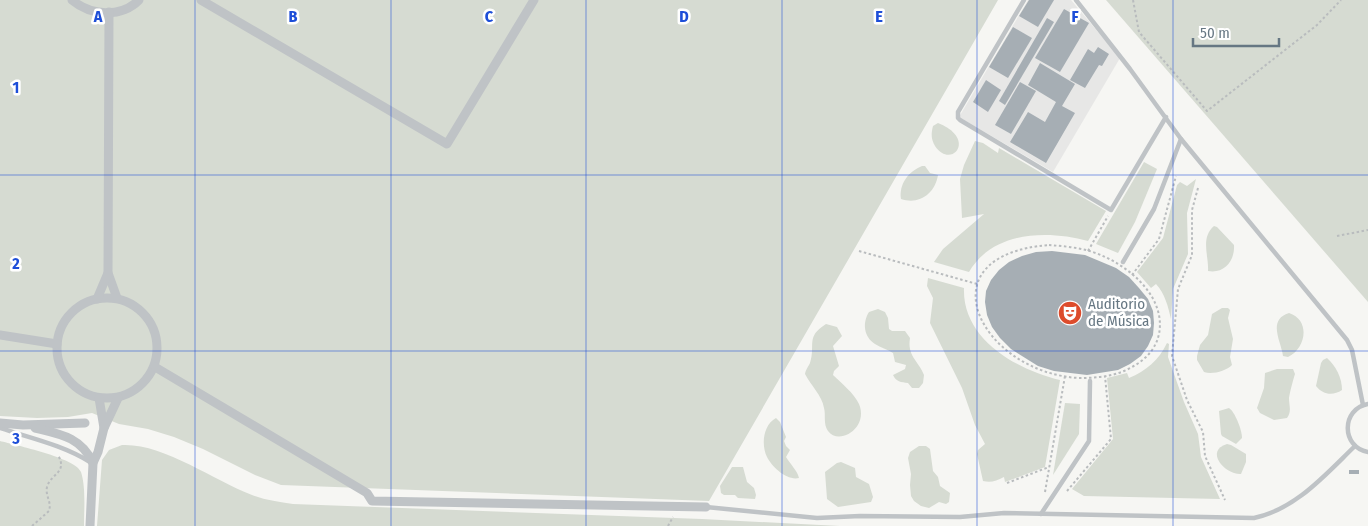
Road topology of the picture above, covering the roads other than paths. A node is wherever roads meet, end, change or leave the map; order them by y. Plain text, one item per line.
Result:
1 (72, 0) edge
2 (139, 0) edge
3 (201, 0) edge
4 (534, 0) edge
5 (1024, 0) edge
6 (1076, 0) edge
7 (109, 12) junction
8 (1166, 117) junction
9 (1181, 138) junction
10 (1123, 262) dead end
11 (108, 273) junction
12 (117, 298) junction
13 (97, 299) junction
14 (0, 335) edge
15 (56, 344) junction
16 (155, 367) junction
17 (1090, 381) dead end
18 (99, 398) junction
19 (118, 398) junction
20 (1365, 405) edge
21 (0, 424) edge
22 (22, 425) junction
23 (0, 428) edge
24 (104, 428) junction
25 (76, 441) junction
26 (1355, 446) junction
27 (1368, 452) edge
28 (93, 464) junction
29 (706, 507) joint
30 (1041, 514) junction
31 (90, 526) edge

1 - 7 street
2 - 7 street
3 - 4 street
5 - 8 lane
6 - 8 lane
7 - 11 street
8 - 9 lane
9 - 10 lane
9 - 20 lane
11 - 12 street
11 - 13 street
12 - 13 street
12 - 16 street
13 - 15 street
14 - 15 street
15 - 18 street
16 - 19 street
16 - 29 street
17 - 30 lane
18 - 19 street
18 - 24 street
19 - 24 street
20 - 26 lane
21 - 22 street
22 - 25 street
22 - 25 street
23 - 28 lane
24 - 28 street
25 - 28 street
26 - 27 lane
26 - 30 lane
28 - 31 street
29 - 30 lane

